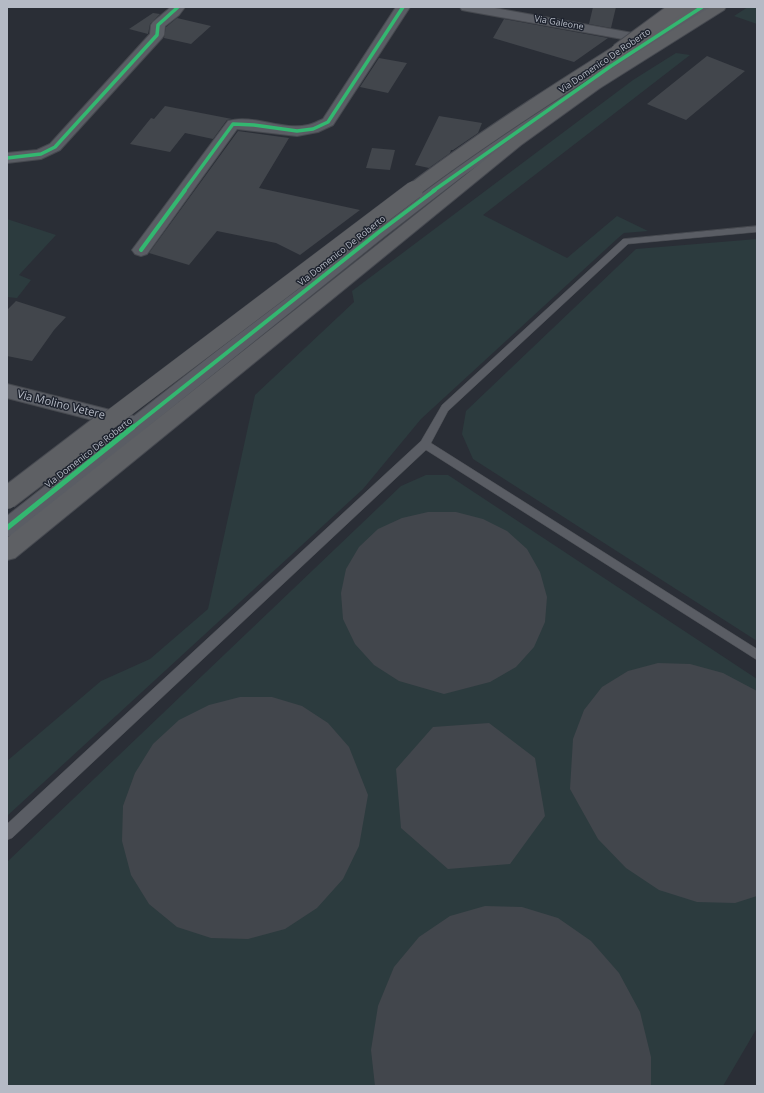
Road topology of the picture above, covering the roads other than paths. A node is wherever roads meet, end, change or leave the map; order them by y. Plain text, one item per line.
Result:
1 (178, 7) edge
2 (403, 7) edge
3 (467, 7) edge
4 (678, 7) edge
5 (690, 7) edge
6 (702, 7) edge
7 (719, 7) edge
8 (651, 40) junction
9 (618, 51) junction
10 (7, 158) edge
11 (757, 229) edge
12 (141, 250) dead end
13 (7, 391) edge
14 (138, 424) junction
15 (425, 444) junction
16 (7, 498) edge
17 (7, 528) edge
18 (7, 551) edge
19 (757, 656) edge
20 (7, 833) edge

1 - 10 street
2 - 12 street
3 - 8 street, Via Galeone
4 - 9 highway, bridge
5 - 9 highway, bridge
6 - 8 street, Via Domenico De Roberto
7 - 18 highway
8 - 14 street, Via Domenico De Roberto
9 - 16 highway, bridge
11 - 15 lane
13 - 14 street, Via Molino Vetere
14 - 17 street, Via Domenico De Roberto
15 - 19 lane
15 - 20 lane

